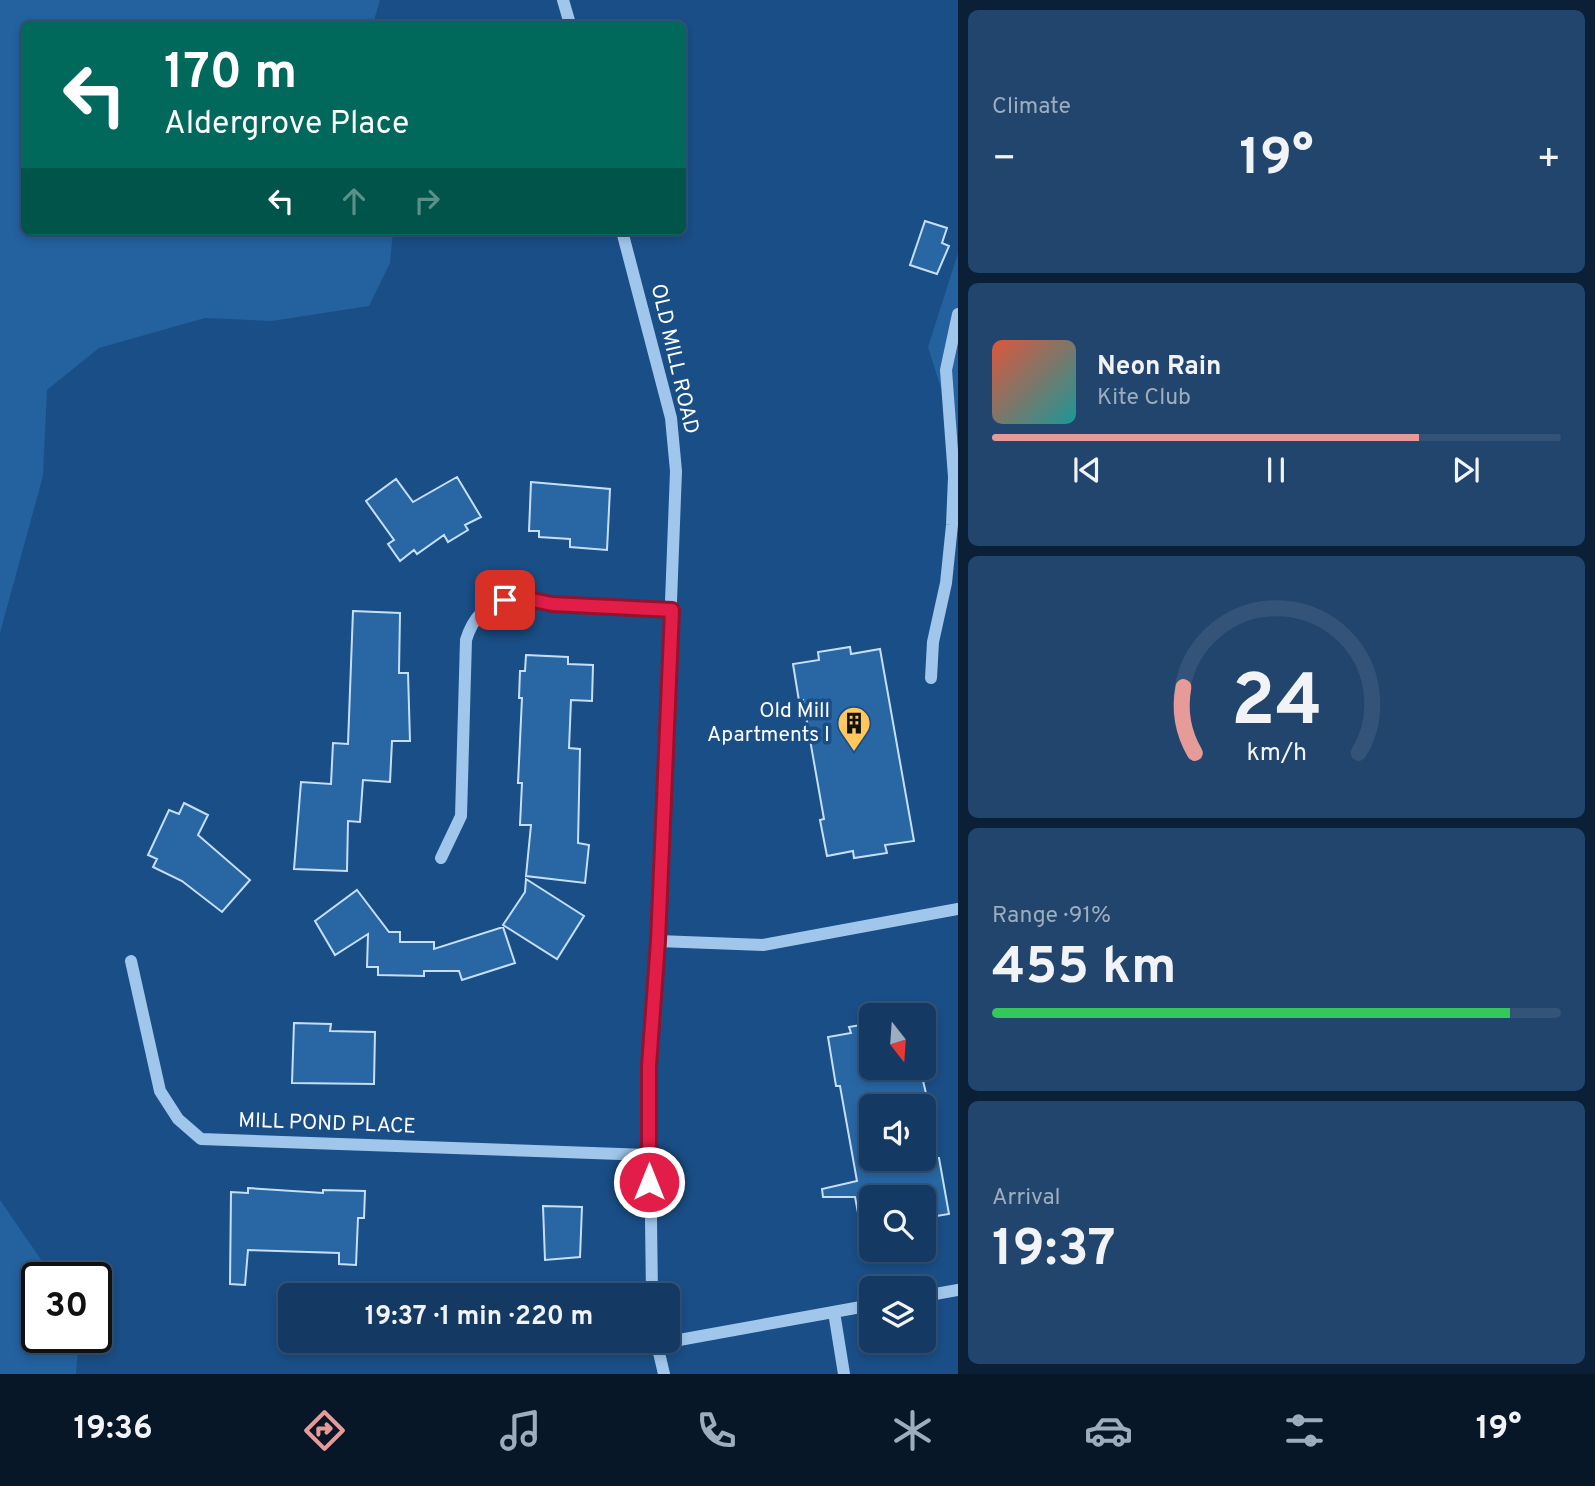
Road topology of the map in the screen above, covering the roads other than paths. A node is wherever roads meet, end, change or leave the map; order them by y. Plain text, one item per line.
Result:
1 (563, 0) edge
2 (568, 21) edge
3 (623, 235) edge
4 (958, 314) edge
5 (672, 610) junction
6 (931, 678) dead end
7 (442, 858) dead end
8 (958, 909) edge
9 (658, 941) junction
10 (131, 961) dead end
11 (648, 1155) junction
12 (652, 1283) edge
13 (958, 1290) edge
14 (936, 1294) edge
15 (859, 1307) edge
16 (834, 1312) junction
17 (680, 1338) edge
18 (659, 1353) edge
19 (664, 1374) edge
20 (844, 1374) edge

1 - 2 street
3 - 5 street, OLD MILL ROAD
4 - 6 street
5 - 7 street
5 - 9 street, OLD MILL ROAD
8 - 9 street
9 - 11 street, OLD MILL ROAD
10 - 11 street, MILL POND PLACE
11 - 12 street, OLD MILL ROAD
13 - 14 street
15 - 16 street
16 - 17 street
16 - 20 street
18 - 19 street

